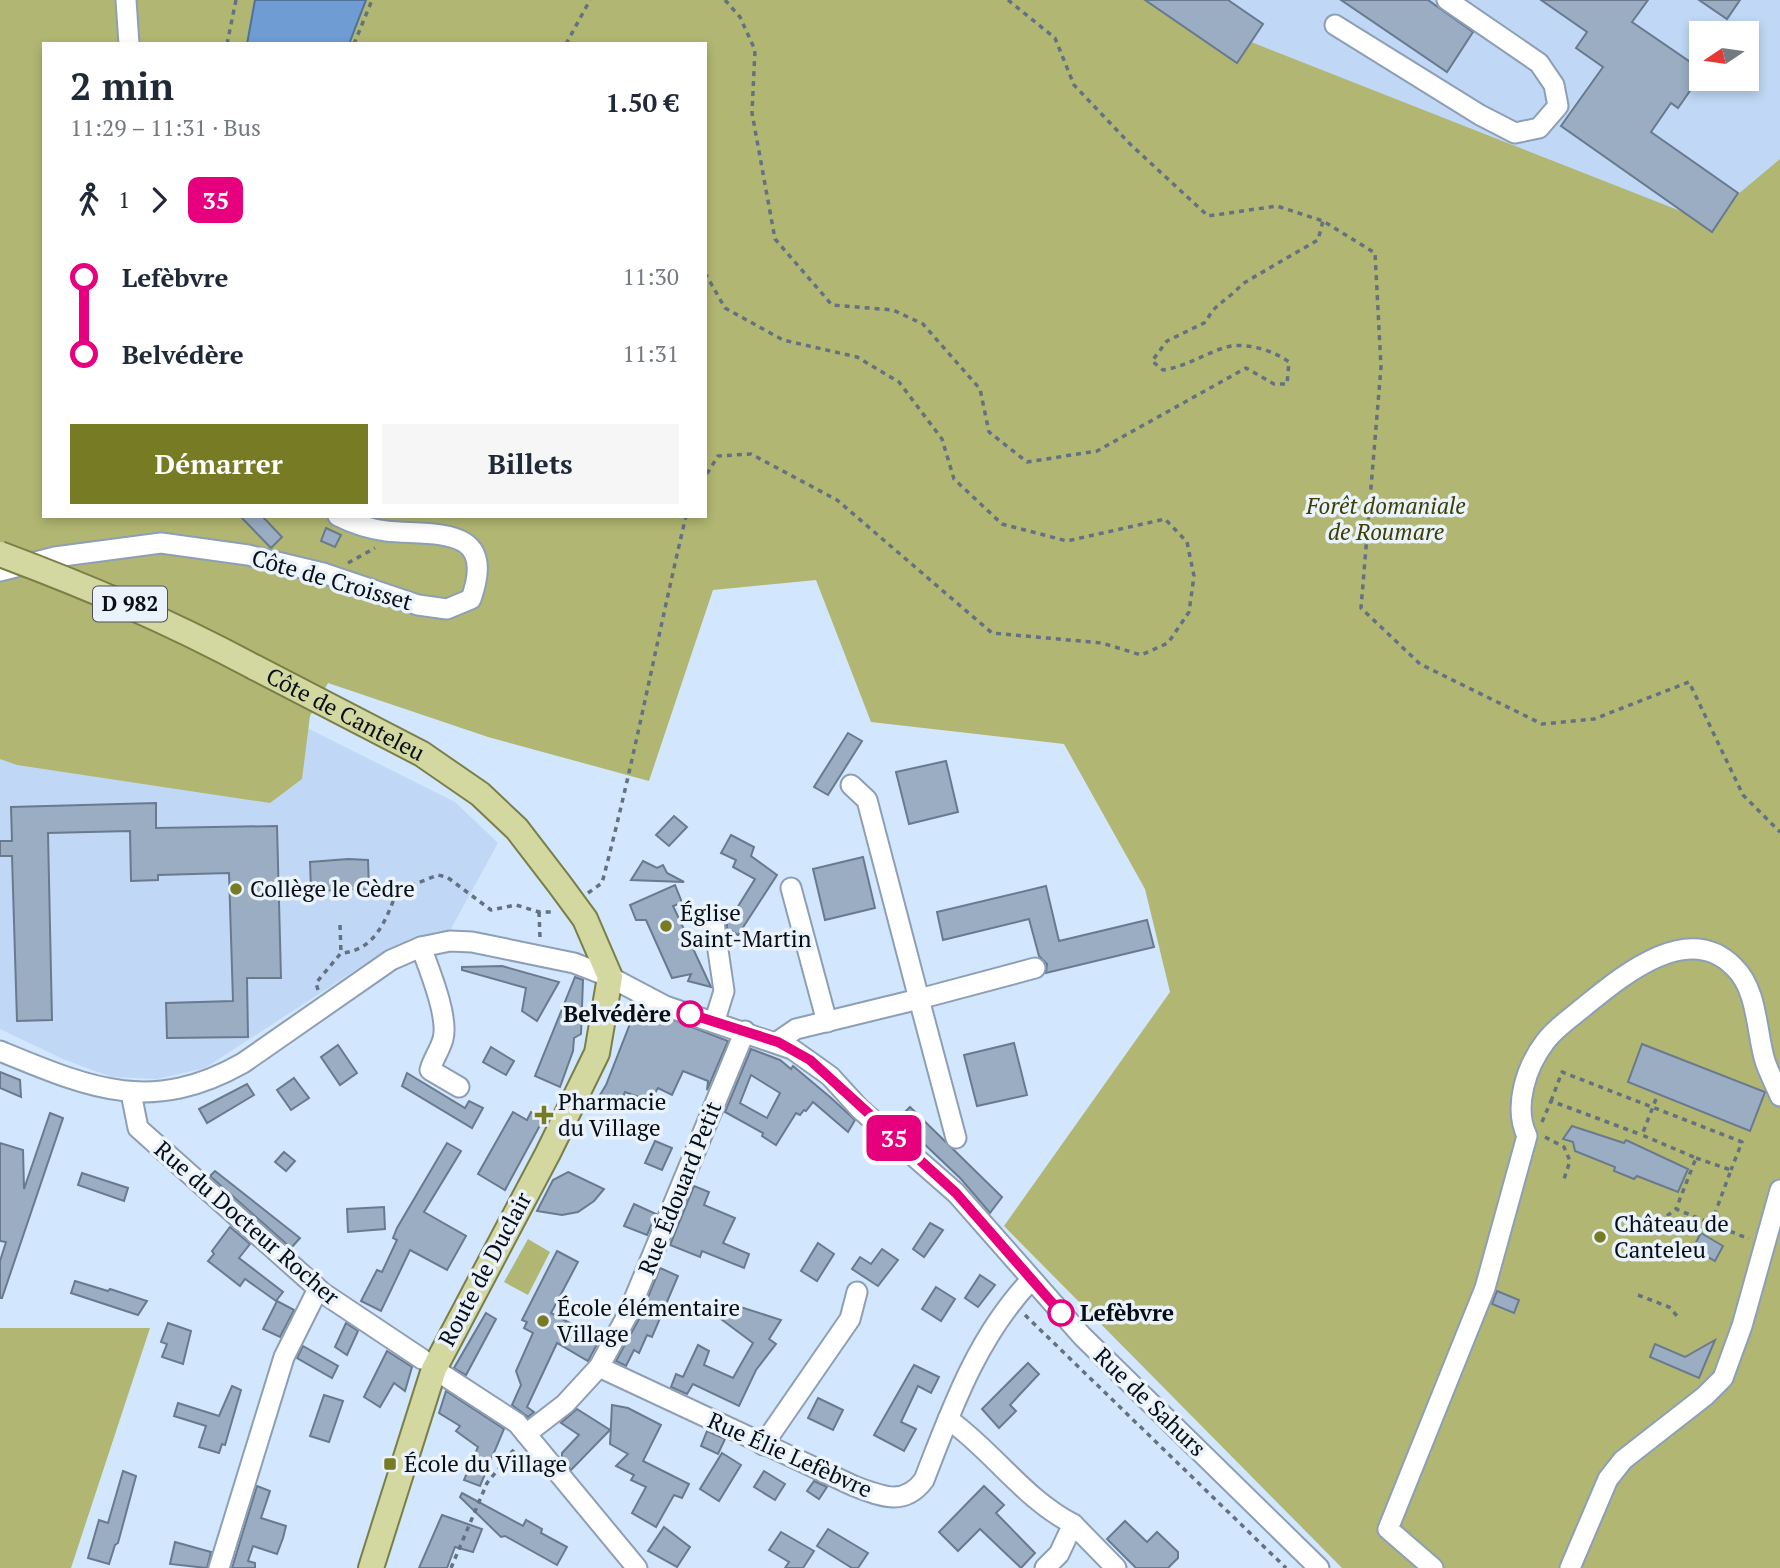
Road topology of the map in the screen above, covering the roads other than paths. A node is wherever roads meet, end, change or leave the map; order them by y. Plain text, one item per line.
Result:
1 (126, 0) edge
2 (1447, 0) edge
3 (1335, 25) dead end
4 (129, 42) edge
5 (343, 518) edge
6 (0, 554) edge
7 (0, 571) edge
8 (851, 785) dead end
9 (790, 888) dead end
10 (714, 923) dead end
11 (421, 947) junction
12 (1035, 968) dead end
13 (610, 977) junction
14 (919, 999) junction
15 (715, 1020) junction
16 (827, 1022) junction
17 (745, 1031) junction
18 (778, 1042) junction
19 (0, 1051) edge
20 (459, 1087) dead end
21 (131, 1093) junction
22 (1780, 1096) edge
23 (956, 1138) dead end
24 (1780, 1190) edge
25 (1031, 1280) junction
26 (318, 1289) junction
27 (857, 1292) dead end
28 (421, 1359) junction
29 (599, 1367) junction
30 (947, 1419) junction
31 (528, 1437) junction
32 (763, 1446) junction
33 (1073, 1524) junction
34 (219, 1568) edge
35 (371, 1568) edge
36 (637, 1568) edge
37 (1045, 1568) edge
38 (1116, 1568) edge
39 (1319, 1568) edge
40 (1433, 1568) edge
41 (1570, 1568) edge

1 - 4 street
2 - 3 street
5 - 7 street, Côte de Croisset
6 - 13 main road, Côte de Canteleu / D 982, bridge
8 - 14 street
9 - 16 street
10 - 15 street
11 - 13 street, Rue de Sahurs
11 - 20 street
11 - 21 street, Rue de Sahurs
12 - 14 street
13 - 15 street, Rue de Sahurs
13 - 28 main road, Route de Duclair
14 - 16 street
14 - 23 street
15 - 17 street, Rue de Sahurs
16 - 18 street
17 - 18 street, Rue de Sahurs
17 - 29 street, Rue Édouard Petit
18 - 25 street, Rue de Sahurs
19 - 21 street, Rue de Sahurs
21 - 26 street, Rue du Docteur Rocher
22 - 40 street
24 - 41 street
25 - 30 street, Rue Élie Lefèbvre
25 - 39 street, Rue de Sahurs
26 - 28 street, Rue du Docteur Rocher
26 - 34 street
27 - 32 street
28 - 31 street, Rue du Docteur Rocher
28 - 35 main road, Route de Duclair
29 - 31 street, Rue Édouard Petit
29 - 32 street, Rue Élie Lefèbvre
30 - 32 street, Rue Élie Lefèbvre
30 - 33 street
31 - 36 street, Rue du Docteur Rocher
33 - 37 street
33 - 38 street

